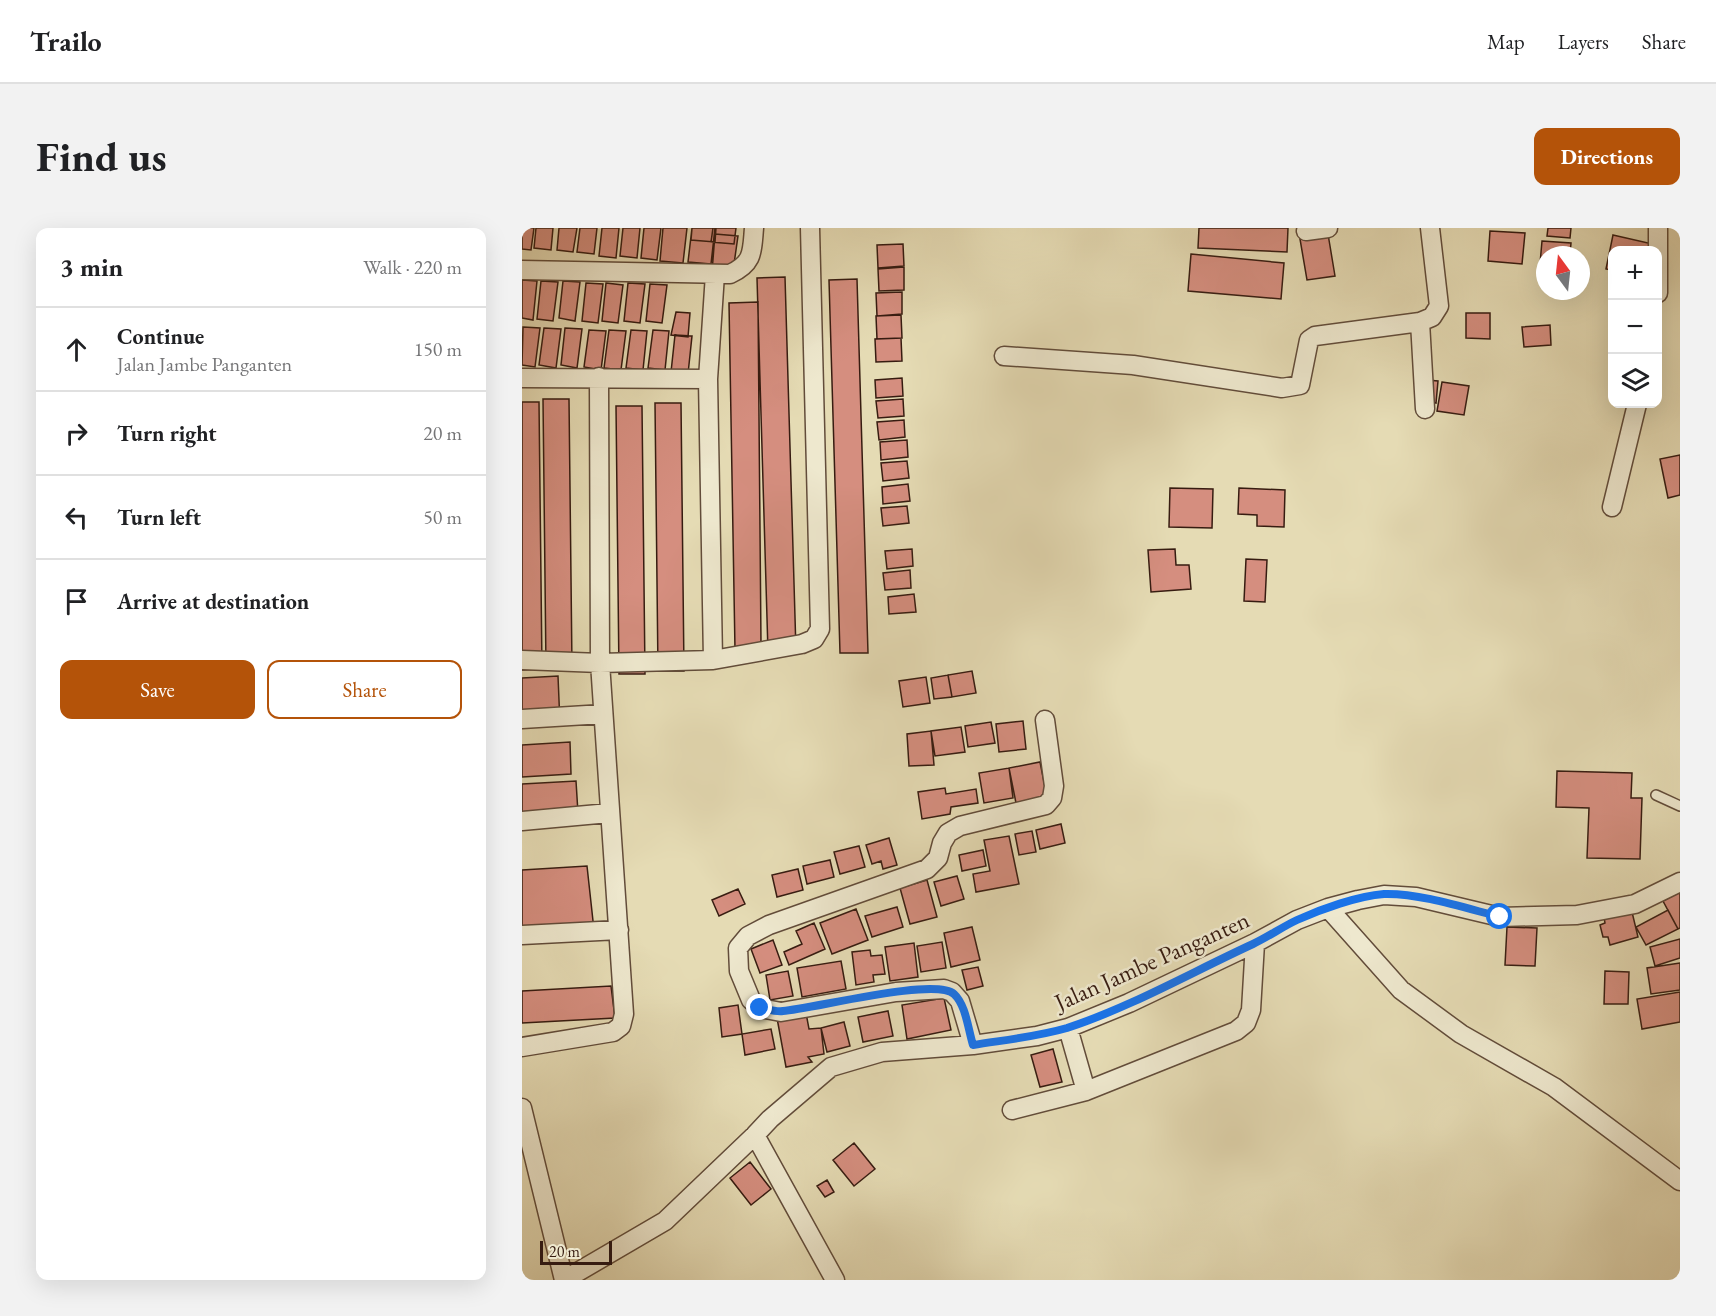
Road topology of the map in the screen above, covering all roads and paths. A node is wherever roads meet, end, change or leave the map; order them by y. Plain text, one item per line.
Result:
1 (754, 228) edge
2 (810, 228) edge
3 (1328, 228) edge
4 (1430, 228) edge
5 (1658, 228) edge
6 (1306, 231) dead end
7 (1658, 246) edge
8 (522, 270) edge
9 (715, 274) junction
10 (1420, 322) junction
11 (1004, 356) dead end
12 (599, 377) junction
13 (522, 378) edge
14 (708, 379) junction
15 (1636, 408) edge
16 (1425, 409) dead end
17 (1612, 507) dead end
18 (522, 660) edge
19 (713, 660) junction
20 (600, 663) junction
21 (603, 714) junction
22 (522, 719) edge
23 (1045, 720) dead end
24 (1656, 795) dead end
25 (1680, 806) edge
26 (609, 813) junction
27 (522, 821) edge
28 (1680, 882) edge
29 (1328, 908) junction
30 (619, 930) junction
31 (522, 935) edge
32 (1255, 943) junction
33 (1068, 1028) junction
34 (973, 1045) junction
35 (522, 1047) edge
36 (1086, 1091) junction
37 (522, 1108) edge
38 (1012, 1110) dead end
39 (755, 1135) junction
40 (1680, 1181) edge
41 (564, 1280) edge
42 (835, 1280) edge

1 - 9 street
2 - 19 street
3 - 6 street
4 - 10 street
5 - 7 street
8 - 9 street
9 - 14 street
10 - 11 street
10 - 16 street
12 - 13 street
12 - 14 street
12 - 20 street
14 - 19 street
15 - 17 street
18 - 20 street
19 - 20 street
20 - 21 street
21 - 22 street
21 - 26 street
23 - 34 street
24 - 25 lane
26 - 27 street
26 - 30 street
28 - 29 street, Jalan Jambe Panganten
29 - 32 street, Jalan Jambe Panganten
29 - 40 street
30 - 31 street
30 - 35 street
32 - 33 street, Jalan Jambe Panganten
32 - 36 street
33 - 34 street, Jalan Jambe Panganten
33 - 36 street
34 - 39 street, Jalan Jambe Panganten
36 - 38 street
37 - 41 street
39 - 41 street, Jalan Jambe Panganten
39 - 42 street

